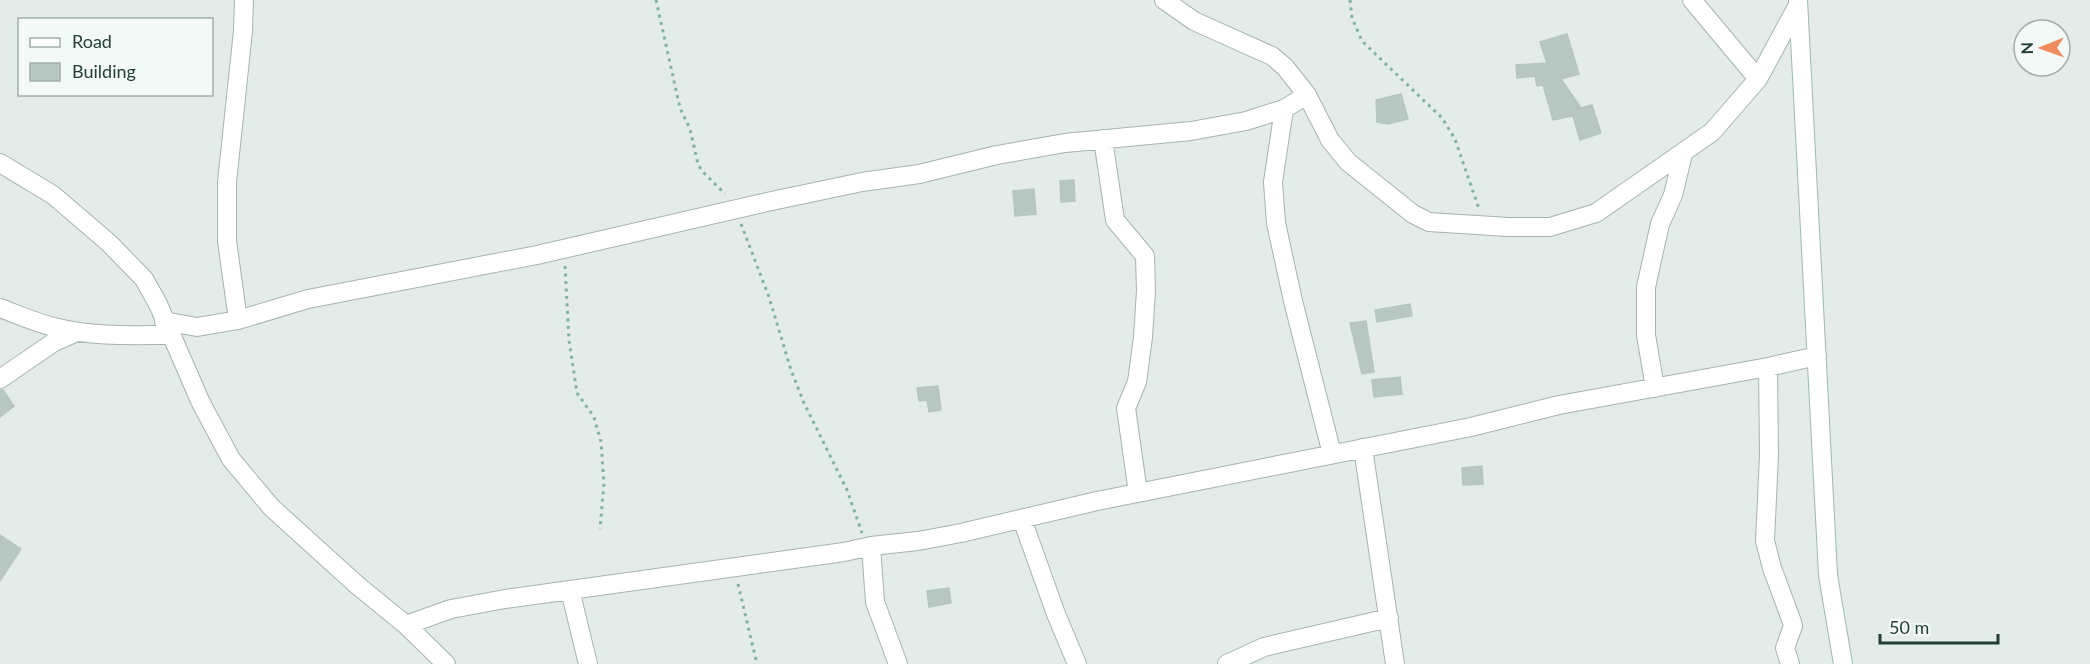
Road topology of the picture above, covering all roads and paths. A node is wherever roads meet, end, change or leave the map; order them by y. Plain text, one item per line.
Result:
1 (244, 0) edge
2 (656, 0) edge
3 (1164, 0) edge
4 (1350, 0) edge
5 (1692, 0) edge
6 (1798, 3) edge
7 (1758, 79) junction
8 (1307, 95) junction
9 (1284, 109) junction
10 (1103, 140) junction
11 (1683, 154) junction
12 (0, 163) edge
13 (737, 208) junction
14 (1484, 226) junction
15 (564, 249) junction
16 (0, 308) edge
17 (238, 320) junction
18 (167, 328) junction
19 (77, 332) junction
20 (1817, 356) junction
21 (1768, 367) junction
22 (0, 379) edge
23 (1656, 388) junction
24 (1363, 448) junction
25 (1332, 454) junction
26 (1138, 493) junction
27 (1022, 519) junction
28 (600, 529) dead end
29 (869, 547) junction
30 (735, 567) junction
31 (570, 590) junction
32 (1389, 618) junction
33 (406, 625) junction
34 (446, 664) edge
35 (588, 664) edge
36 (757, 664) edge
37 (898, 664) edge
38 (1077, 664) edge
39 (1227, 664) edge
40 (1395, 664) edge
41 (1790, 664) edge
42 (1843, 664) edge

1 - 17 street
2 - 13 path
3 - 8 street
4 - 14 path
5 - 7 street
6 - 7 street
6 - 20 street
7 - 11 street
8 - 9 street
8 - 14 street
9 - 10 street
9 - 25 street
10 - 13 street
10 - 26 street
11 - 14 street
11 - 23 street
12 - 18 street
13 - 15 street
13 - 29 path
15 - 17 street
15 - 28 path
16 - 19 street
17 - 18 street
18 - 19 street
18 - 33 street
19 - 22 street
20 - 21 street
20 - 42 street
21 - 23 street
21 - 41 street
23 - 24 street
24 - 25 street
24 - 32 street
25 - 26 street
26 - 27 street
27 - 29 street
27 - 38 street
29 - 30 street
29 - 37 street
30 - 31 street
30 - 36 path
31 - 33 street
31 - 35 street
32 - 39 street
32 - 40 street
33 - 34 street

